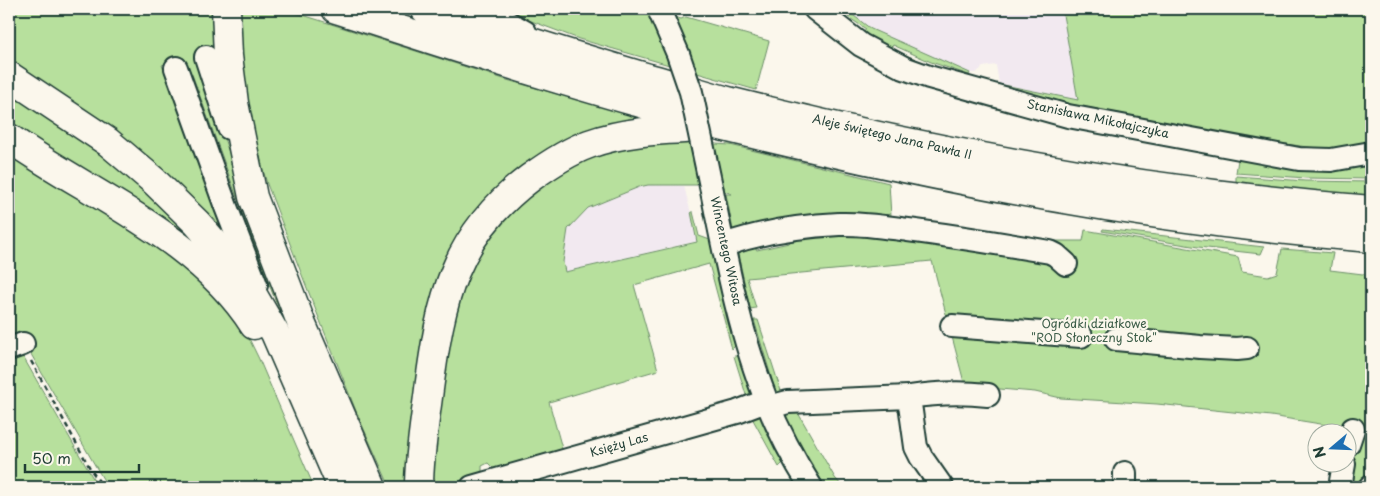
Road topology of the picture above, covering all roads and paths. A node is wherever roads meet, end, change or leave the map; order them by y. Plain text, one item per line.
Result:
1 (336, 9) edge
2 (425, 9) edge
3 (484, 9) edge
4 (815, 9) edge
5 (659, 10) edge
6 (226, 12) edge
7 (568, 54) junction
8 (206, 58) dead end
9 (176, 68) dead end
10 (9, 76) edge
11 (722, 127) junction
12 (9, 138) edge
13 (1371, 153) edge
14 (253, 198) junction
15 (1371, 210) edge
16 (1371, 238) edge
17 (724, 245) junction
18 (1066, 264) dead end
19 (952, 326) dead end
20 (275, 333) junction
21 (1081, 336) dead end
22 (1116, 339) dead end
23 (16, 347) edge
24 (1248, 348) dead end
25 (988, 395) dead end
26 (909, 398) junction
27 (768, 404) junction
28 (324, 446) junction
29 (1342, 474) edge
30 (103, 487) edge
31 (342, 487) edge
32 (372, 487) edge
33 (419, 487) edge
34 (472, 487) edge
35 (811, 487) edge
36 (942, 487) edge
37 (1340, 487) edge

1 - 11 highway
2 - 7 highway, Aleje świętego Jana Pawła II
3 - 7 street
4 - 13 street, Stanisława Mikołajczyka
5 - 17 street, Wincentego Witosa, bridge
6 - 14 highway
7 - 15 highway, Aleje świętego Jana Pawła II
8 - 14 street
9 - 20 street
10 - 20 highway
11 - 16 highway
11 - 33 highway
12 - 28 highway
14 - 32 highway
17 - 18 street
17 - 27 street, Wincentego Witosa
19 - 21 street
20 - 28 highway
22 - 24 street
23 - 30 path
25 - 26 street, Księży Las
26 - 27 street, Księży Las
26 - 36 street
27 - 34 street, Księży Las
27 - 35 street, Wincentego Witosa
28 - 31 highway
29 - 37 street

